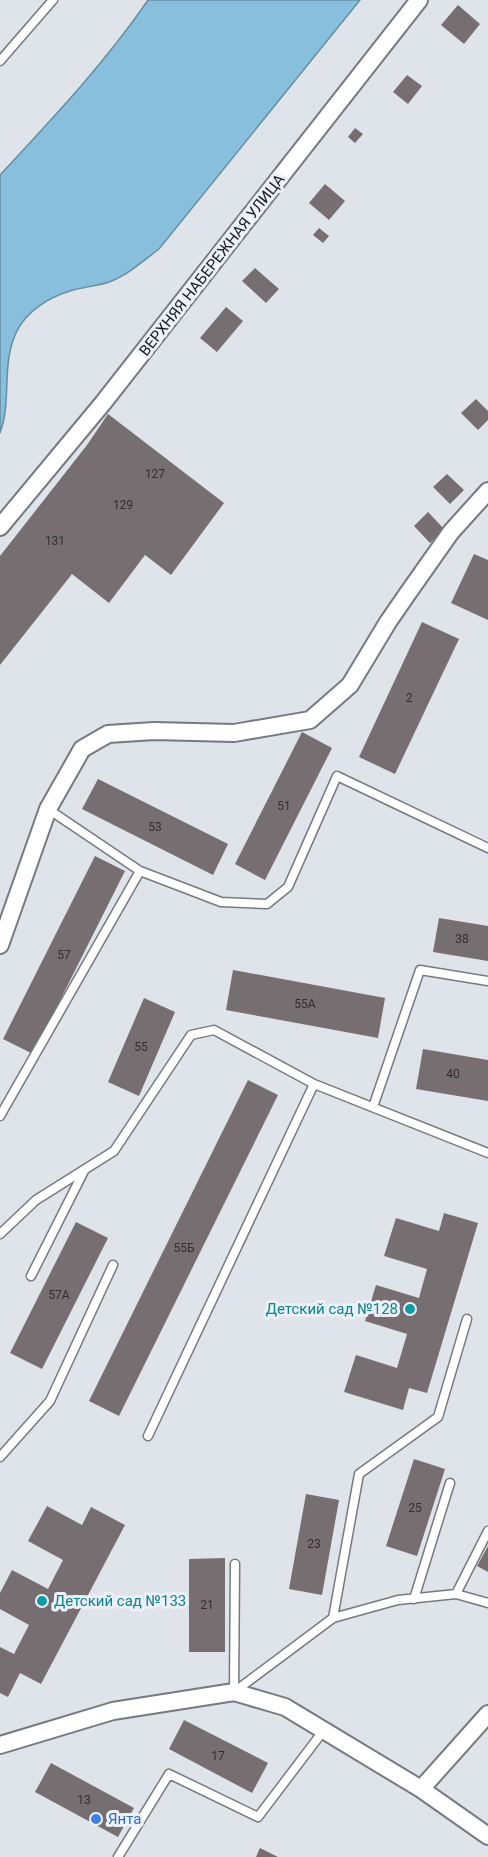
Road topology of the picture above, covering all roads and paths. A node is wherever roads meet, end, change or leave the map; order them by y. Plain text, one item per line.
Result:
1 (53, 0) edge
2 (419, 0) edge
3 (0, 62) edge
4 (488, 491) edge
5 (0, 527) edge
6 (48, 809) junction
7 (488, 848) edge
8 (140, 871) junction
9 (0, 945) edge
10 (488, 981) edge
11 (314, 1084) junction
12 (373, 1107) junction
13 (0, 1116) edge
14 (488, 1153) edge
15 (84, 1170) junction
16 (0, 1234) edge
17 (113, 1265) dead end
18 (31, 1276) dead end
19 (467, 1319) dead end
20 (148, 1436) dead end
21 (0, 1457) edge
22 (450, 1483) dead end
23 (488, 1531) edge
24 (235, 1564) dead end
25 (456, 1594) junction
26 (414, 1599) junction
27 (488, 1604) edge
28 (333, 1618) junction
29 (234, 1692) junction
30 (488, 1714) edge
31 (324, 1731) junction
32 (0, 1745) edge
33 (421, 1790) junction
34 (488, 1836) edge
35 (118, 1857) edge

1 - 3 lane
2 - 5 street, ВЕРХНЯЯ НАБЕРЕЖНАЯ УЛИЦА
4 - 6 street
6 - 8 lane
6 - 9 street
7 - 8 lane
8 - 13 lane
10 - 12 lane
11 - 12 lane
11 - 15 lane
11 - 20 lane
12 - 14 lane
15 - 16 lane
15 - 18 lane
17 - 21 lane
19 - 28 lane
22 - 26 lane
23 - 25 lane
24 - 29 lane
25 - 26 lane
25 - 27 lane
26 - 28 lane
28 - 29 lane
29 - 31 street
29 - 32 street
30 - 33 street
31 - 33 street
31 - 35 lane
33 - 34 street

